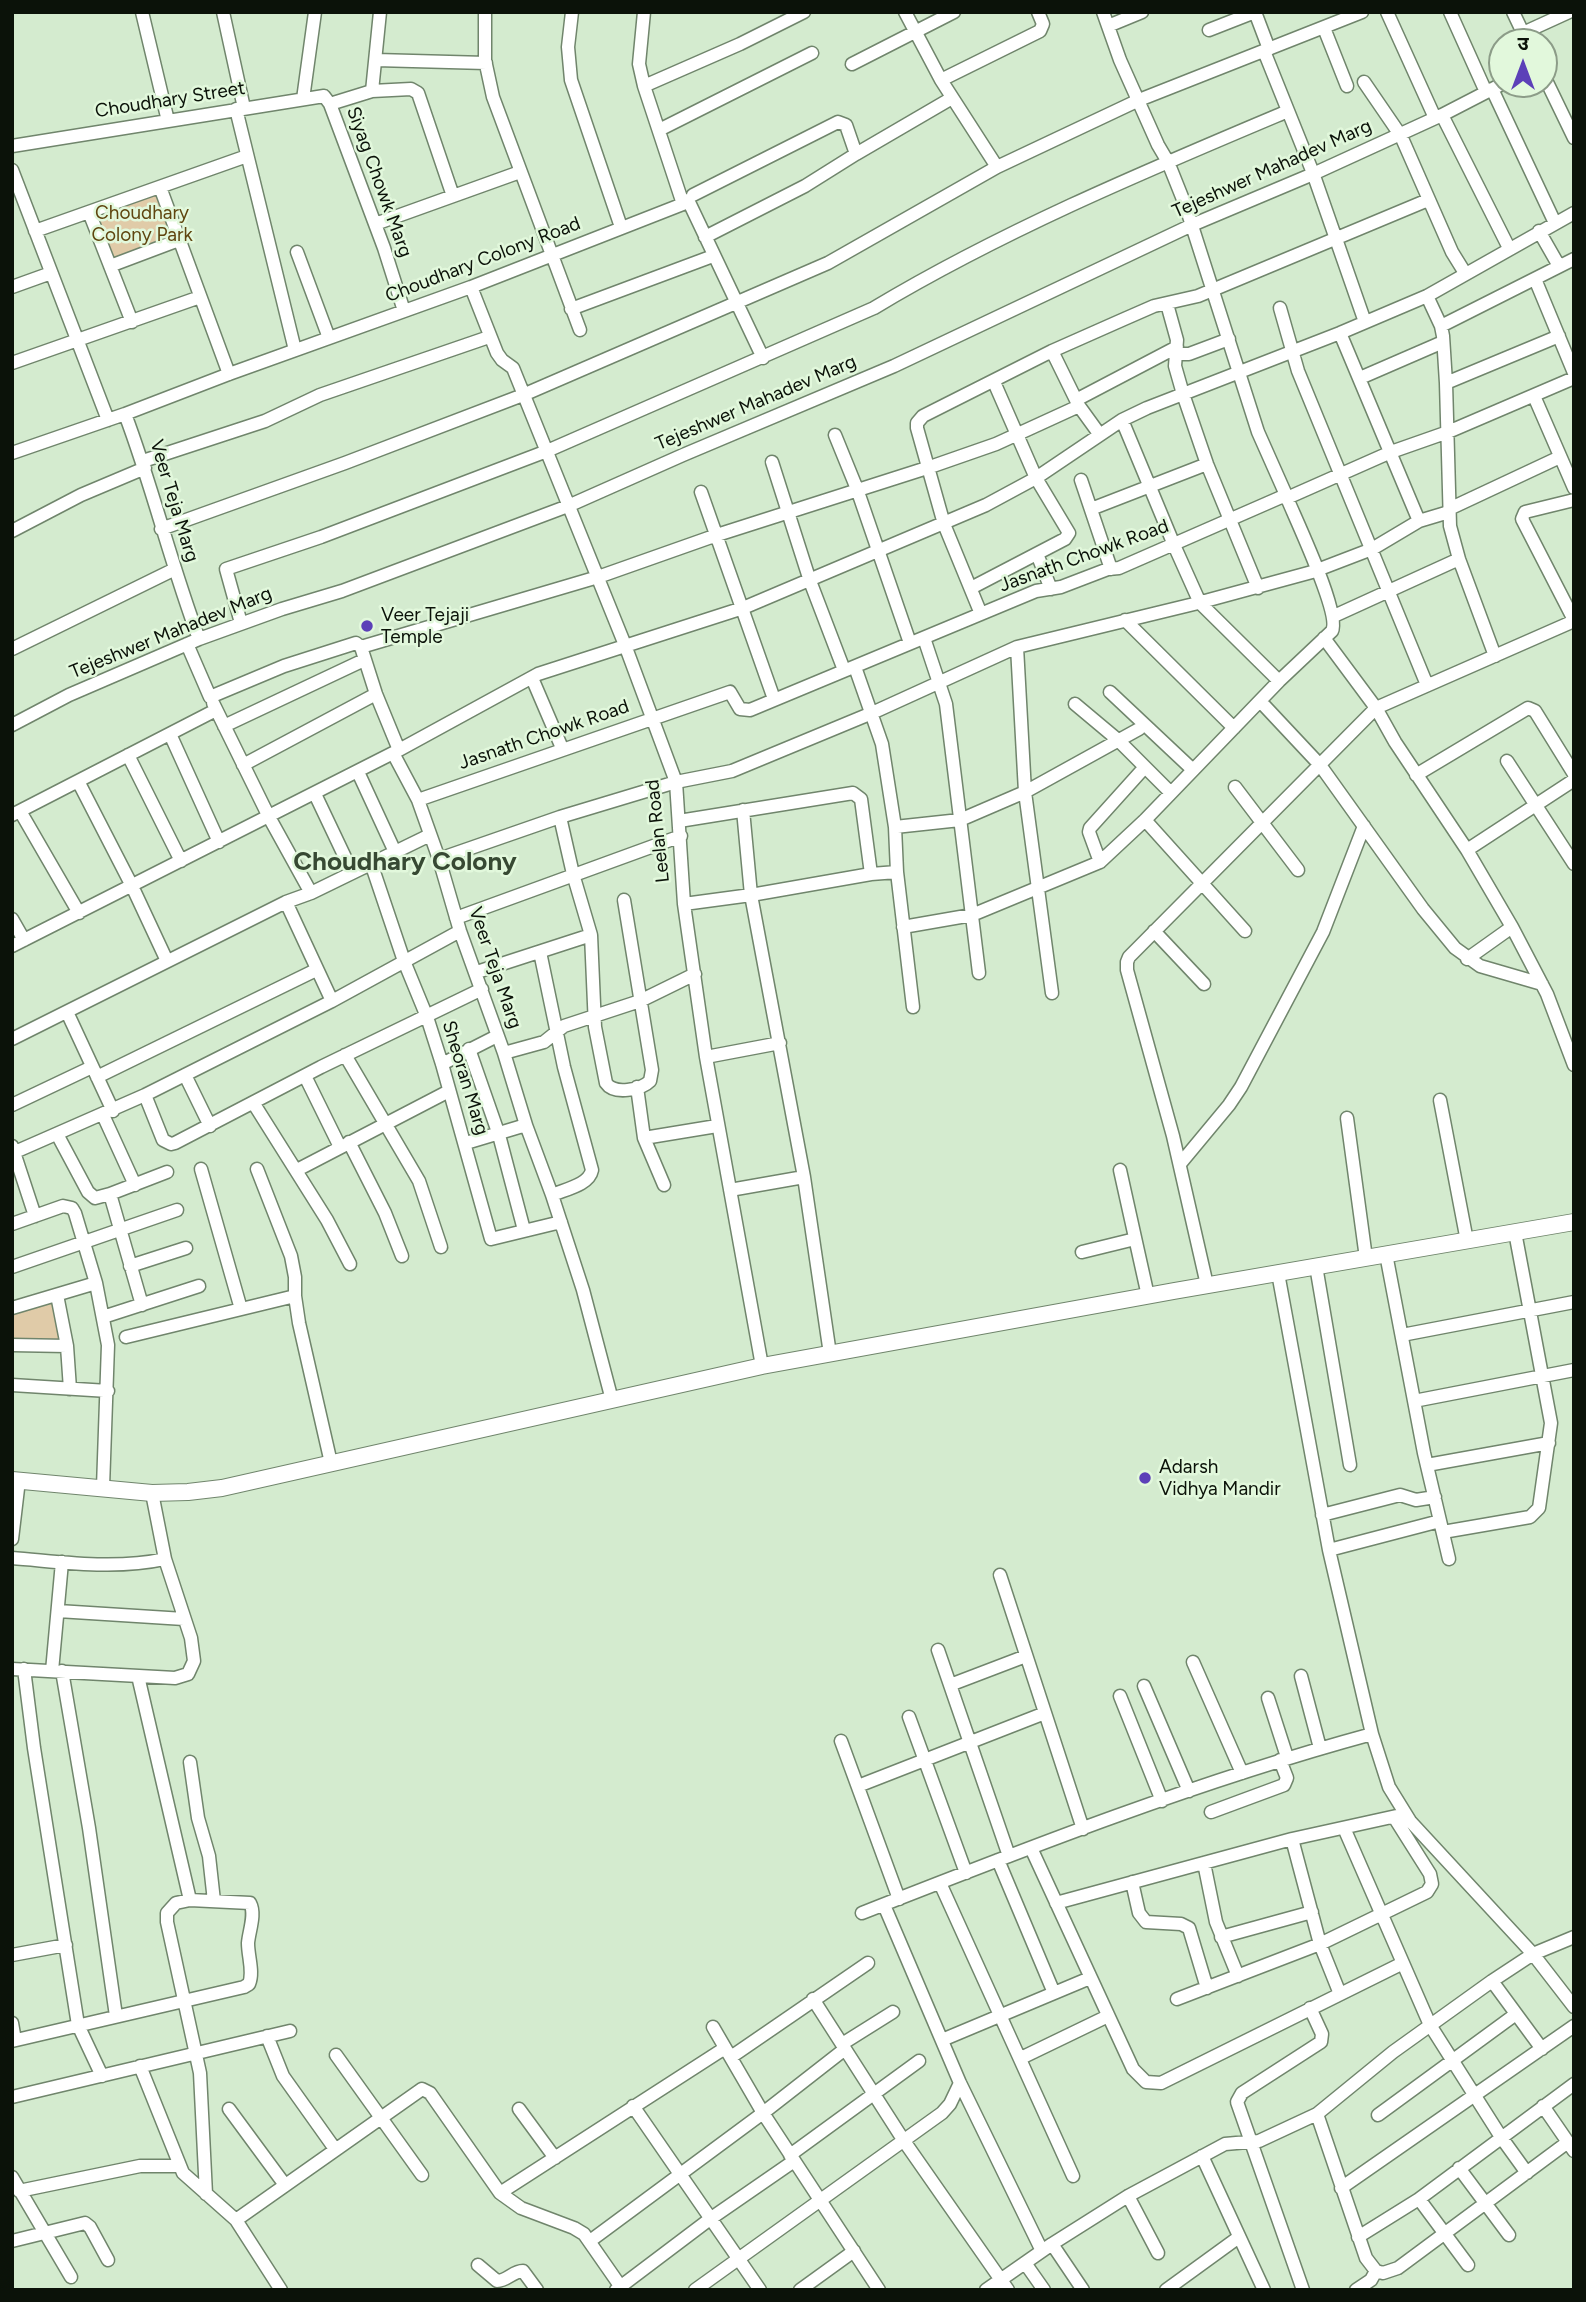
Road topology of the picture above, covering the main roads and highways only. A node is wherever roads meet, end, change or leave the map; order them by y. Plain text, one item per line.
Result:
1 (1574, 1222) edge
2 (16, 1480) edge

1 - 2 main road

